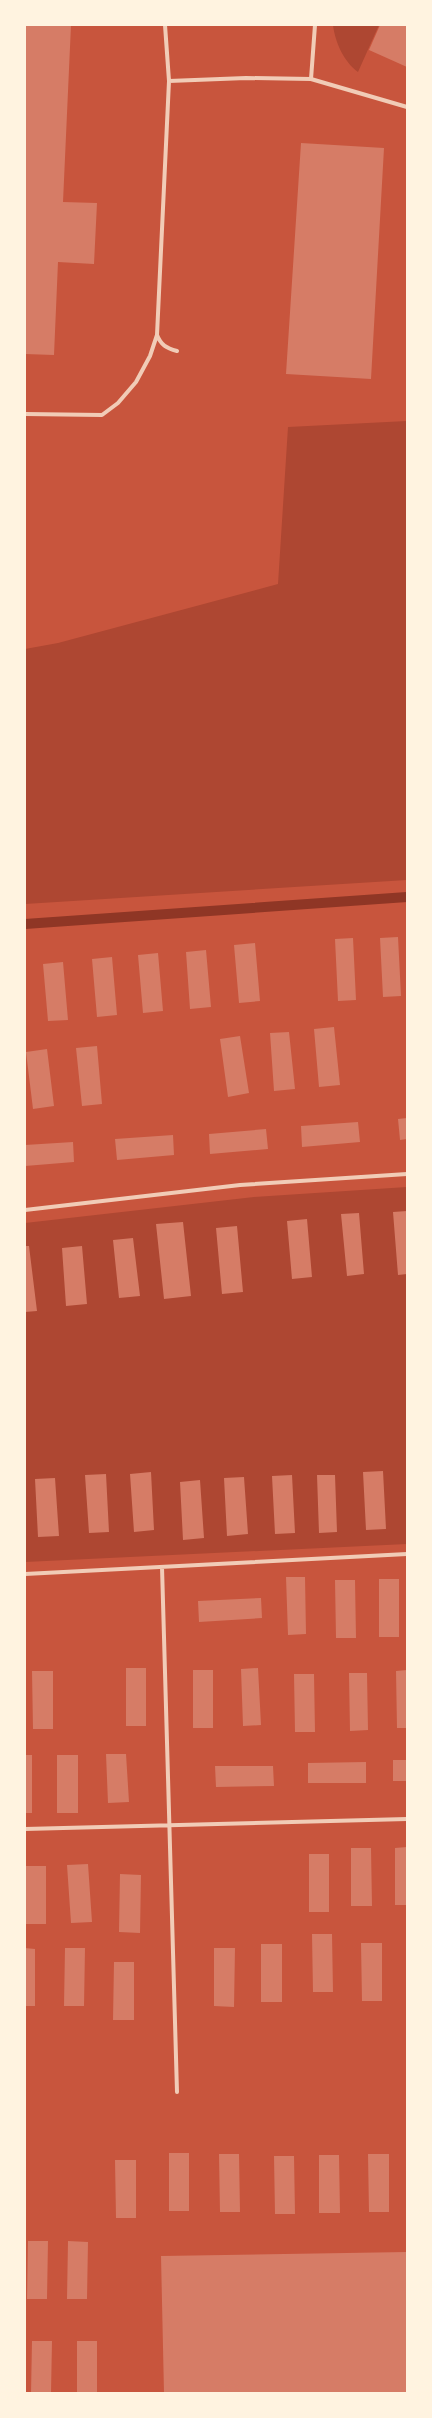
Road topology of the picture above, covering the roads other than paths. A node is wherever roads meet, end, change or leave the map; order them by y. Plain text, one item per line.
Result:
1 (165, 25) edge
2 (315, 25) edge
3 (311, 79) junction
4 (169, 81) junction
5 (407, 107) edge
6 (157, 334) junction
7 (177, 351) dead end
8 (25, 414) edge
9 (407, 1174) edge
10 (25, 1210) edge
11 (407, 1554) edge
12 (162, 1567) junction
13 (25, 1574) edge
14 (407, 1819) edge
15 (170, 1825) junction
16 (25, 1830) edge
17 (177, 2092) dead end

1 - 4 lane
2 - 3 lane
3 - 4 lane
3 - 5 lane
4 - 6 lane
6 - 7 lane
6 - 8 lane
9 - 10 lane
11 - 12 lane
12 - 13 lane
12 - 15 lane
14 - 15 lane
15 - 16 lane
15 - 17 lane

